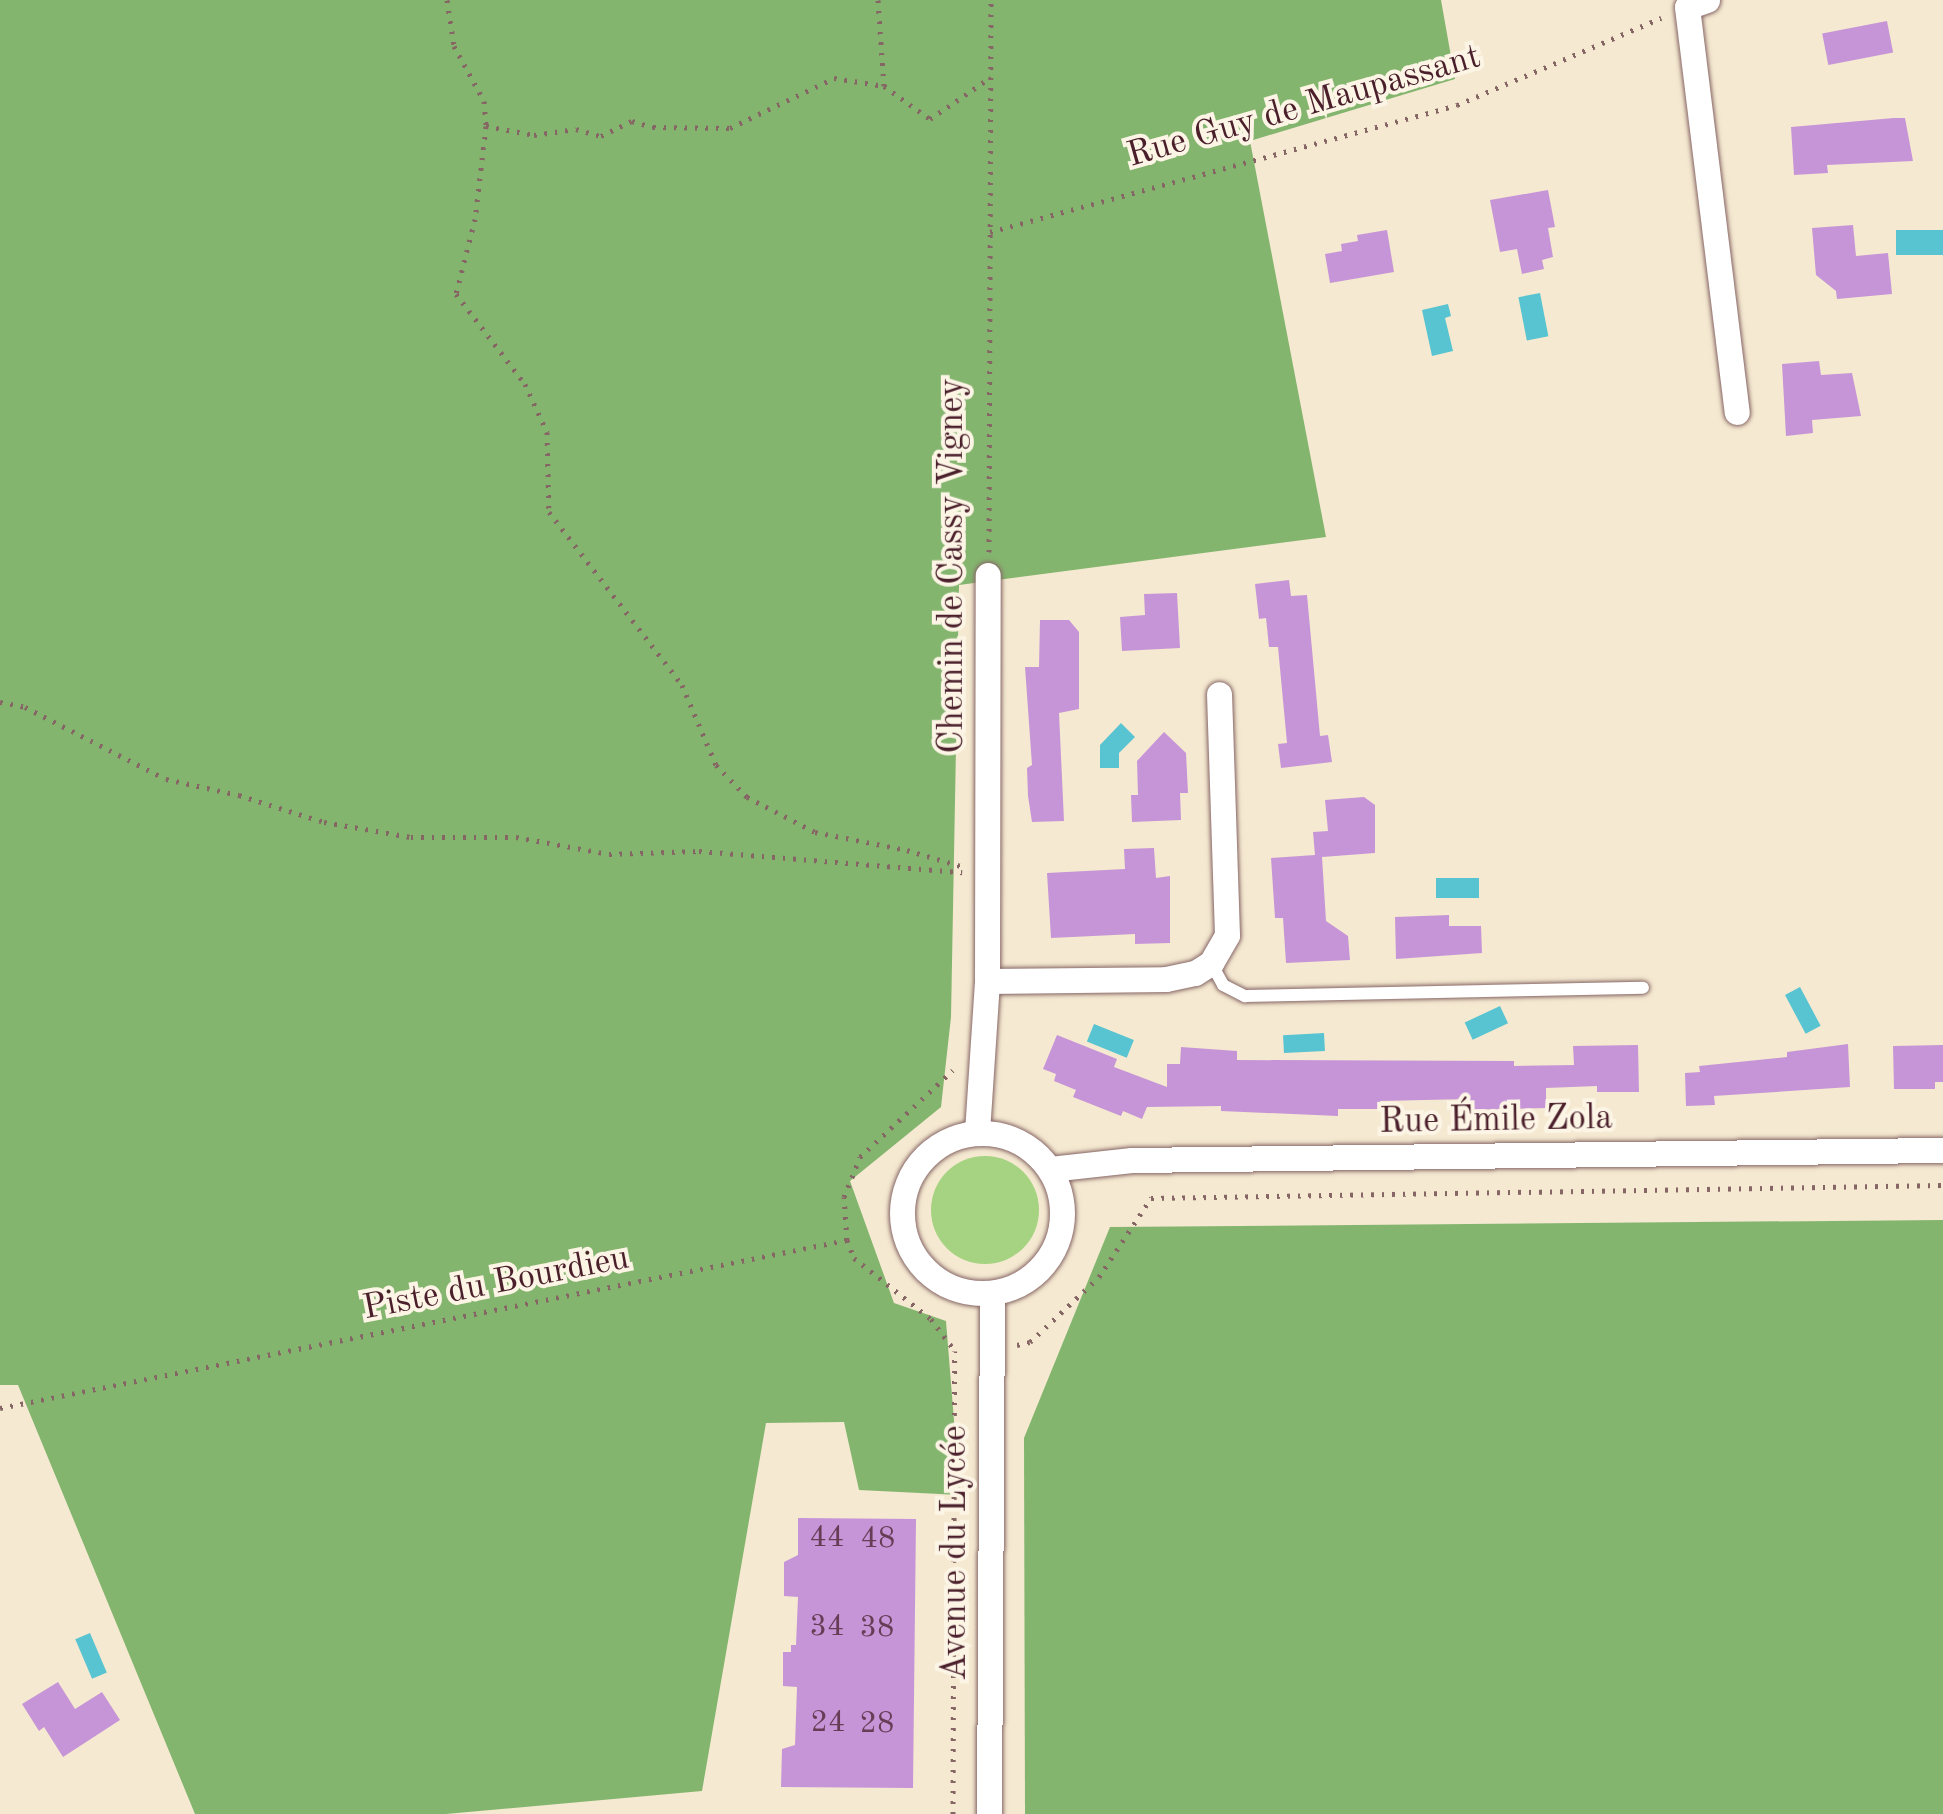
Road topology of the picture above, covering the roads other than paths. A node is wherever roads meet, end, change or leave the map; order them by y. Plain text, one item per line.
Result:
1 (1697, 4) edge
2 (1736, 412) dead end
3 (988, 575) road end
4 (1219, 694) dead end
5 (1211, 963) junction
6 (987, 981) junction
7 (1643, 988) dead end
8 (977, 1132) junction
9 (1943, 1150) edge
10 (1050, 1169) junction
11 (992, 1293) junction
12 (989, 1814) edge

1 - 2 street
3 - 6 street, Chemin de Cassy Vigney
4 - 5 street
5 - 6 street
5 - 7 lane
6 - 8 street, Chemin de Cassy Vigney
8 - 10 street
8 - 11 street
9 - 10 street, Rue Émile Zola
10 - 11 street
11 - 12 street, Avenue du Lycée

